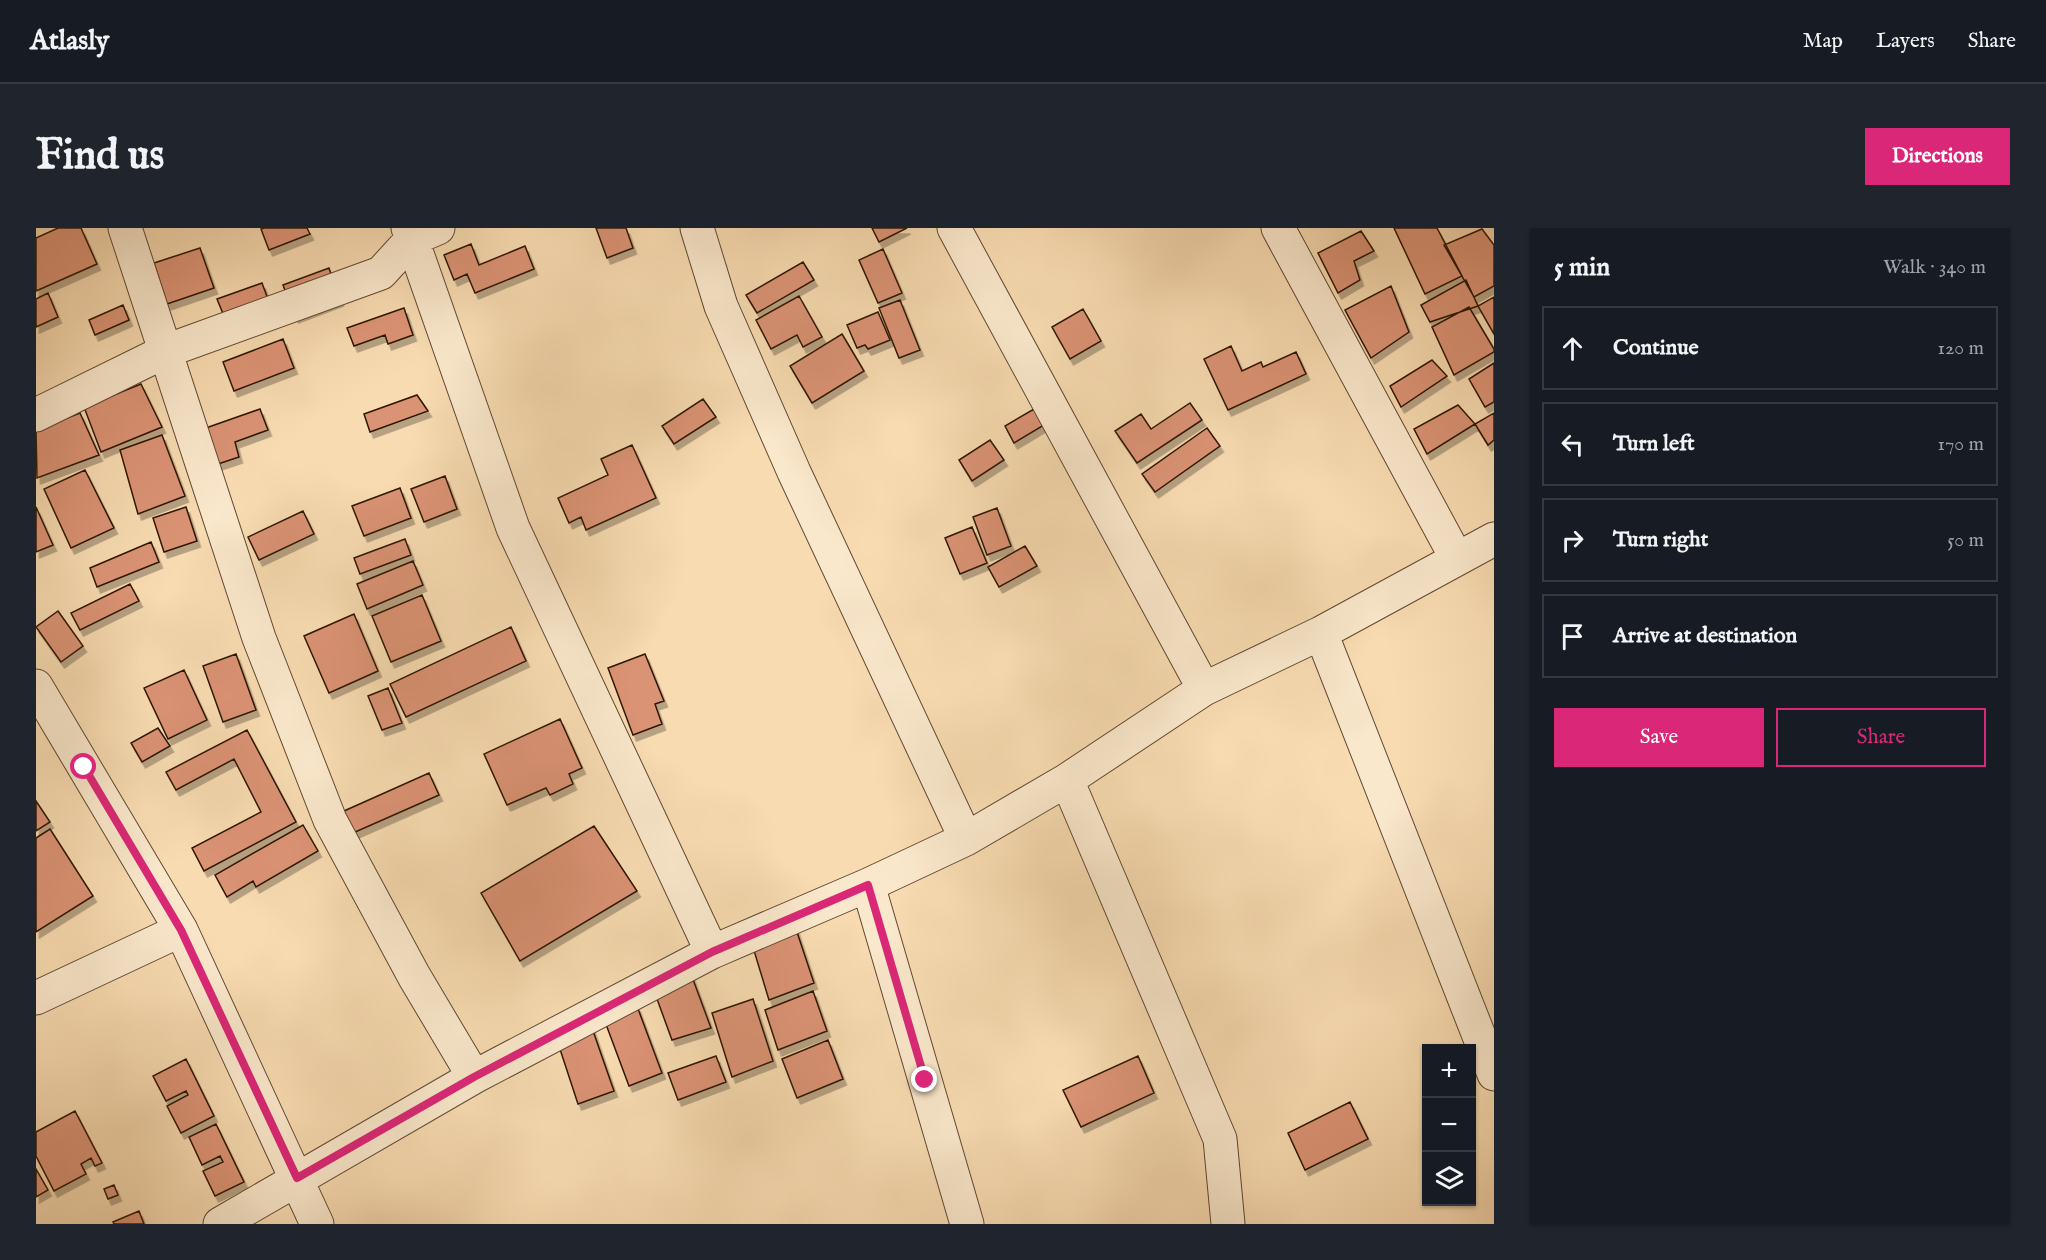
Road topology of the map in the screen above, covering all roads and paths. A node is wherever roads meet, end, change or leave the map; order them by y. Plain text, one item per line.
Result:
1 (125, 228) edge
2 (697, 228) edge
3 (954, 228) edge
4 (1278, 228) edge
5 (419, 232) edge
6 (166, 351) junction
7 (36, 415) edge
8 (1494, 539) edge
9 (1457, 560) junction
10 (1321, 633) junction
11 (36, 686) edge
12 (1204, 689) junction
13 (1067, 780) junction
14 (966, 839) junction
15 (868, 885) junction
16 (181, 930) junction
17 (712, 952) junction
18 (36, 998) edge
19 (1494, 1074) edge
20 (474, 1077) junction
21 (297, 1178) junction
22 (220, 1224) edge
23 (317, 1224) edge
24 (967, 1224) edge
25 (1228, 1224) edge

1 - 6 street
2 - 14 street
3 - 12 street
4 - 9 street
5 - 6 street
5 - 17 street
6 - 7 street
6 - 20 street
8 - 9 street
9 - 10 street
10 - 12 street
10 - 19 street
11 - 16 street
12 - 13 street
13 - 14 street
13 - 25 street
14 - 15 street
15 - 17 street
15 - 24 street
16 - 18 street
16 - 21 street
17 - 20 street
20 - 21 street
21 - 22 street
21 - 23 street

